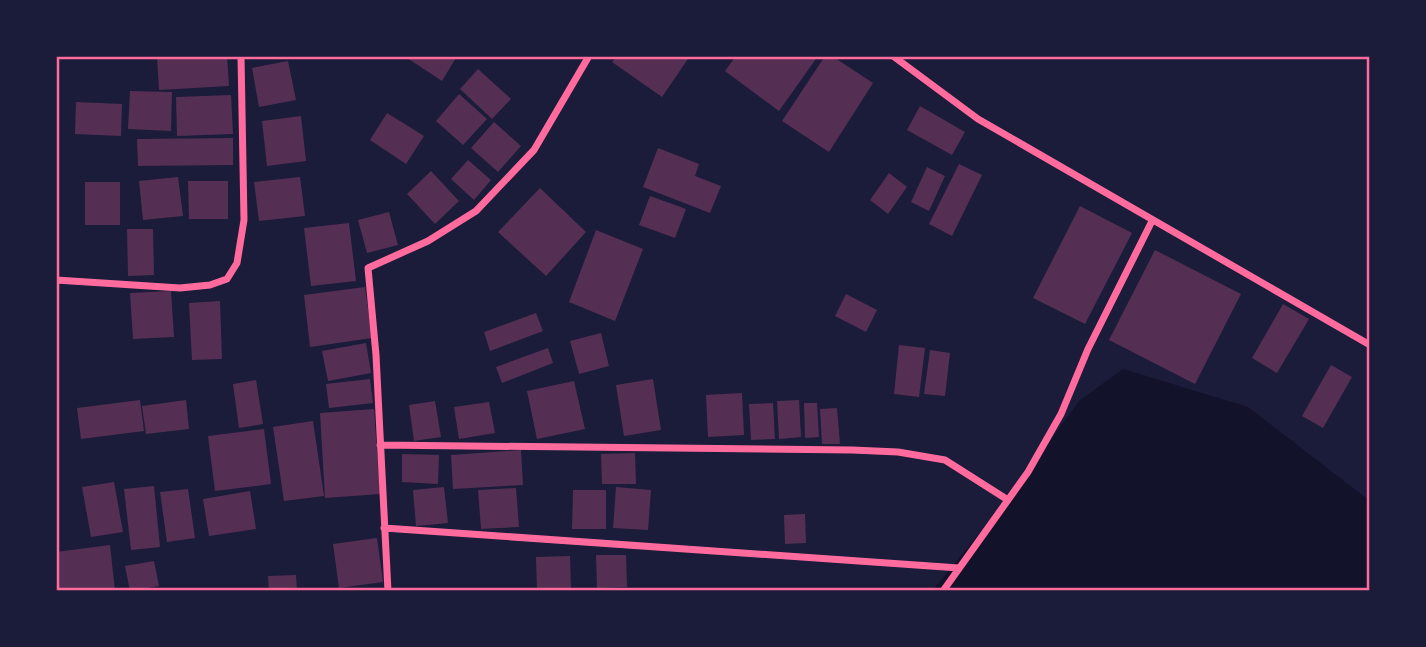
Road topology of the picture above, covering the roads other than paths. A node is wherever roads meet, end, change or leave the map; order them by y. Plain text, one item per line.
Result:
1 (241, 56) edge
2 (589, 56) edge
3 (893, 56) edge
4 (1152, 221) junction
5 (56, 280) edge
6 (1370, 345) edge
7 (380, 445) junction
8 (1008, 500) junction
9 (384, 528) junction
10 (959, 568) junction
11 (388, 591) edge
12 (943, 591) edge

1 - 5 street
2 - 7 street
3 - 4 street
4 - 6 street
4 - 8 street
7 - 8 street
7 - 9 street
8 - 10 street
9 - 10 street
9 - 11 street
10 - 12 street

